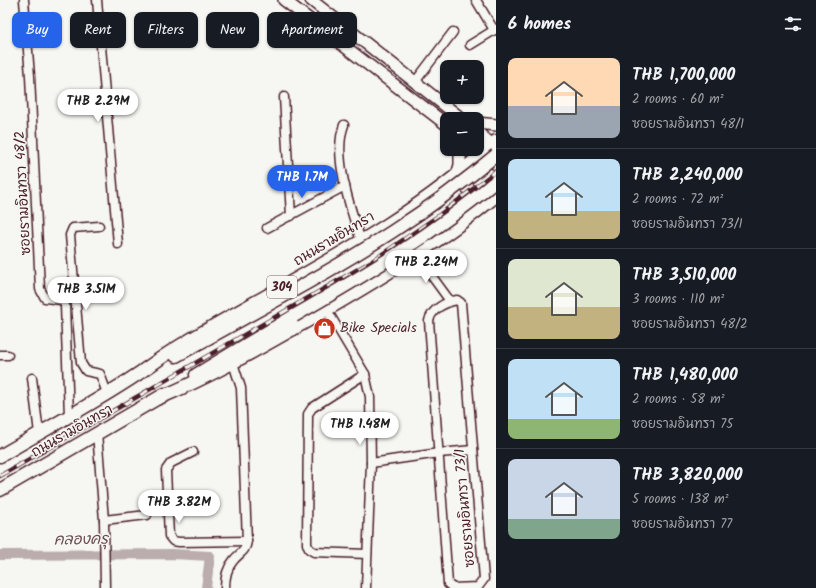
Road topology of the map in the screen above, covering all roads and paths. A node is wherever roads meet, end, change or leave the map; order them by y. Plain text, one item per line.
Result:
1 (24, 0) edge
2 (97, 0) edge
3 (284, 0) edge
4 (311, 0) edge
5 (476, 0) edge
6 (495, 29) edge
7 (453, 32) dead end
8 (470, 45) dead end
9 (415, 82) junction
10 (284, 96) dead end
11 (453, 112) edge
12 (440, 120) edge
13 (484, 124) edge
14 (344, 125) dead end
15 (496, 125) edge
16 (484, 138) edge
17 (495, 147) edge
18 (484, 149) edge
19 (484, 154) edge
20 (460, 156) edge
21 (474, 156) edge
22 (496, 164) edge
23 (455, 177) junction
24 (496, 181) edge
25 (345, 186) junction
26 (496, 196) edge
27 (291, 216) junction
28 (470, 218) junction
29 (99, 226) dead end
30 (267, 228) dead end
31 (361, 241) junction
32 (118, 244) dead end
33 (417, 256) junction
34 (450, 301) junction
35 (327, 310) junction
36 (234, 363) junction
37 (137, 374) junction
38 (365, 374) junction
39 (32, 378) dead end
40 (107, 393) junction
41 (159, 398) junction
42 (69, 416) junction
43 (39, 433) junction
44 (98, 434) junction
45 (473, 450) junction
46 (193, 452) dead end
47 (439, 453) junction
48 (0, 456) edge
49 (371, 463) junction
50 (0, 490) edge
51 (148, 514) dead end
52 (104, 520) junction
53 (247, 541) junction
54 (367, 554) junction
55 (105, 588) edge
56 (225, 588) edge
57 (366, 588) edge

1 - 42 street, ซอยรามอินทรา 48/2
2 - 32 street
3 - 12 main road
4 - 9 main road
5 - 6 street
6 - 8 street
7 - 9 street
9 - 11 main road
10 - 27 street
13 - 15 main road
14 - 25 street
16 - 17 main road
17 - 18 main road, ถนนรามอินทรา / 304
17 - 37 main road, ถนนรามอินทรา / 304, bridge
19 - 22 main road
20 - 23 main road
21 - 23 main road, ถนนรามอินทรา / 304
23 - 28 main road
23 - 31 main road, ถนนรามอินทรา / 304
24 - 41 main road, ถนนรามอินทรา / 304, bridge
25 - 27 street
25 - 31 street
26 - 28 main road, ถนนรามอินทรา / 304
27 - 30 street
28 - 33 main road, ถนนรามอินทรา / 304
29 - 40 street
31 - 37 main road, ถนนรามอินทรา / 304
33 - 34 street, ซอยรามอินทรา 73/1
33 - 35 main road, ถนนรามอินทรา / 304
34 - 45 street, ซอยรามอินทรา 73/1
34 - 47 street, ซอยรามอินทรา 73/1
35 - 36 main road, ถนนรามอินทรา / 304
35 - 38 street
36 - 41 main road, ถนนรามอินทรา / 304
36 - 53 street
37 - 40 main road, ถนนรามอินทรา / 304
38 - 49 street
38 - 54 street
39 - 43 street
40 - 42 main road, ถนนรามอินทรา / 304
41 - 44 main road, ถนนรามอินทรา / 304
42 - 43 main road, ถนนรามอินทรา / 304
43 - 48 main road, ถนนรามอินทรา / 304
44 - 50 main road, ถนนรามอินทรา / 304
44 - 52 street
45 - 47 street
45 - 47 street, ซอยรามอินทรา 73/1
46 - 53 street
47 - 49 street
49 - 54 street
51 - 52 street
52 - 55 street
53 - 56 street
54 - 57 street

